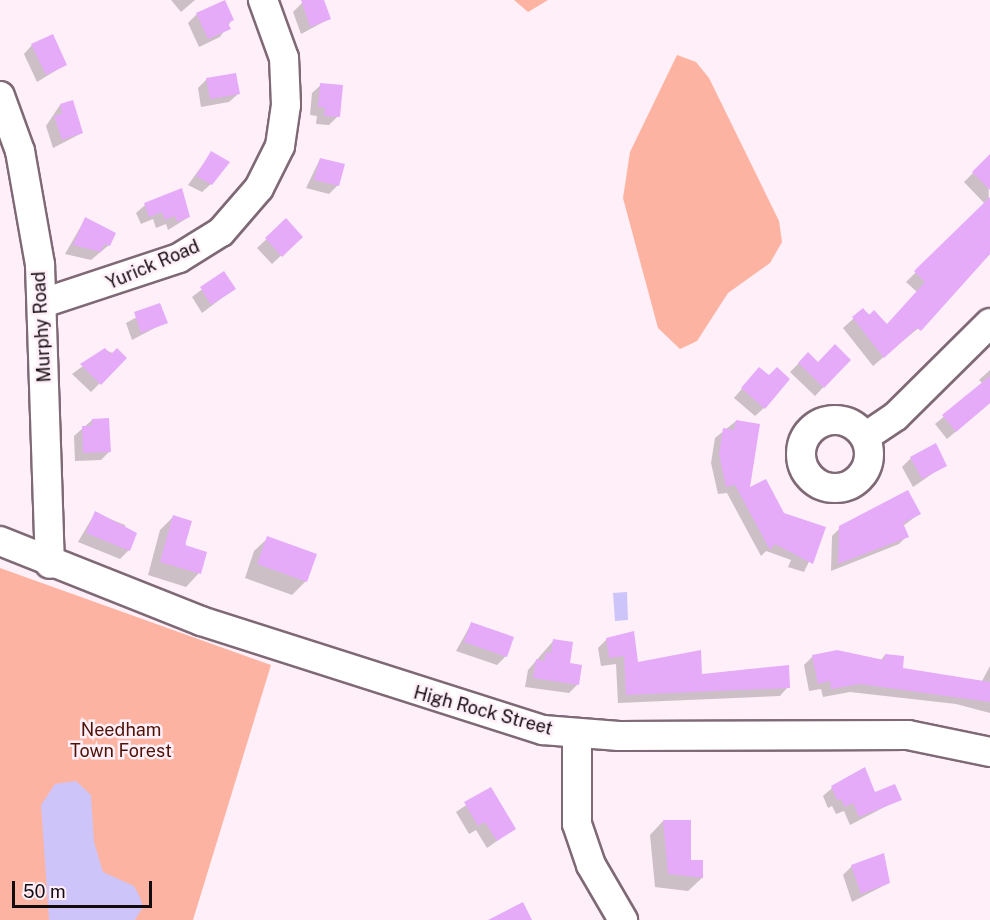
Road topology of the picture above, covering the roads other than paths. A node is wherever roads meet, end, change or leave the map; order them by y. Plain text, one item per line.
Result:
1 (263, 0) edge
2 (0, 96) edge
3 (43, 303) junction
4 (990, 323) edge
5 (865, 437) dead end
6 (0, 541) edge
7 (50, 564) junction
8 (577, 733) junction
9 (990, 752) edge
10 (623, 920) edge

1 - 3 street, Yurick Road
2 - 3 street, Murphy Road
3 - 7 street, Murphy Road
4 - 5 street
6 - 7 street, High Rock Street
7 - 8 street, High Rock Street
8 - 9 street, High Rock Street
8 - 10 street

